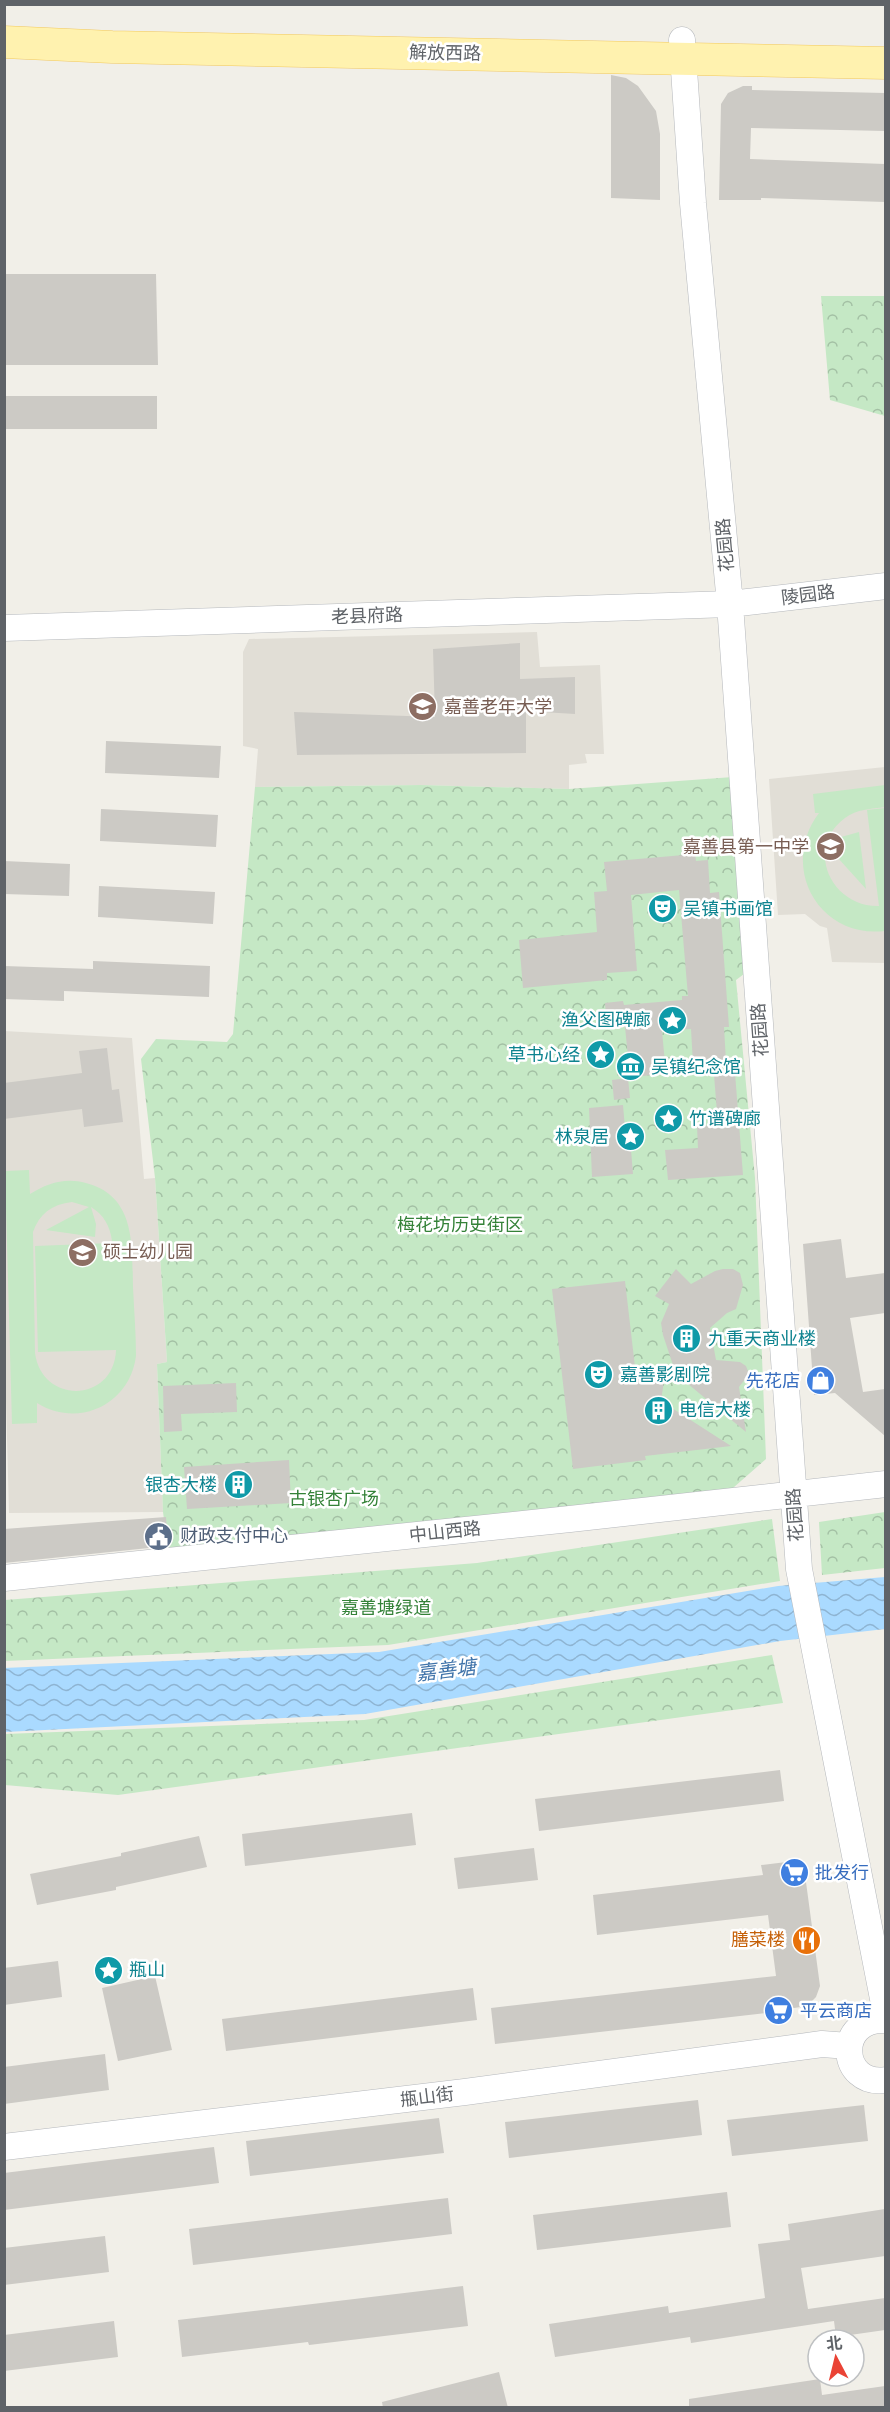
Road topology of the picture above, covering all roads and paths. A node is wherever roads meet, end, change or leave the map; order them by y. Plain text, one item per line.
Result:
1 (4, 24) edge
2 (4, 42) edge
3 (885, 45) edge
4 (682, 49) junction
5 (885, 63) edge
6 (885, 586) edge
7 (730, 604) junction
8 (4, 628) edge
9 (885, 1484) edge
10 (793, 1495) junction
11 (4, 1578) edge
12 (885, 2014) edge
13 (885, 2020) edge
14 (849, 2046) junction
15 (885, 2080) edge
16 (4, 2147) edge

1 - 4 main road, 解放西路
2 - 4 main road, 解放西路
3 - 4 main road, 解放西路
4 - 5 main road, 解放西路
4 - 7 street, 花园路
6 - 7 street, 陵园路
7 - 8 street, 老县府路
7 - 10 street, 花园路
9 - 10 street, 中山西路
10 - 11 street, 中山西路
10 - 12 street, 花园路
13 - 14 street
14 - 15 street
14 - 16 street, 甁山街

